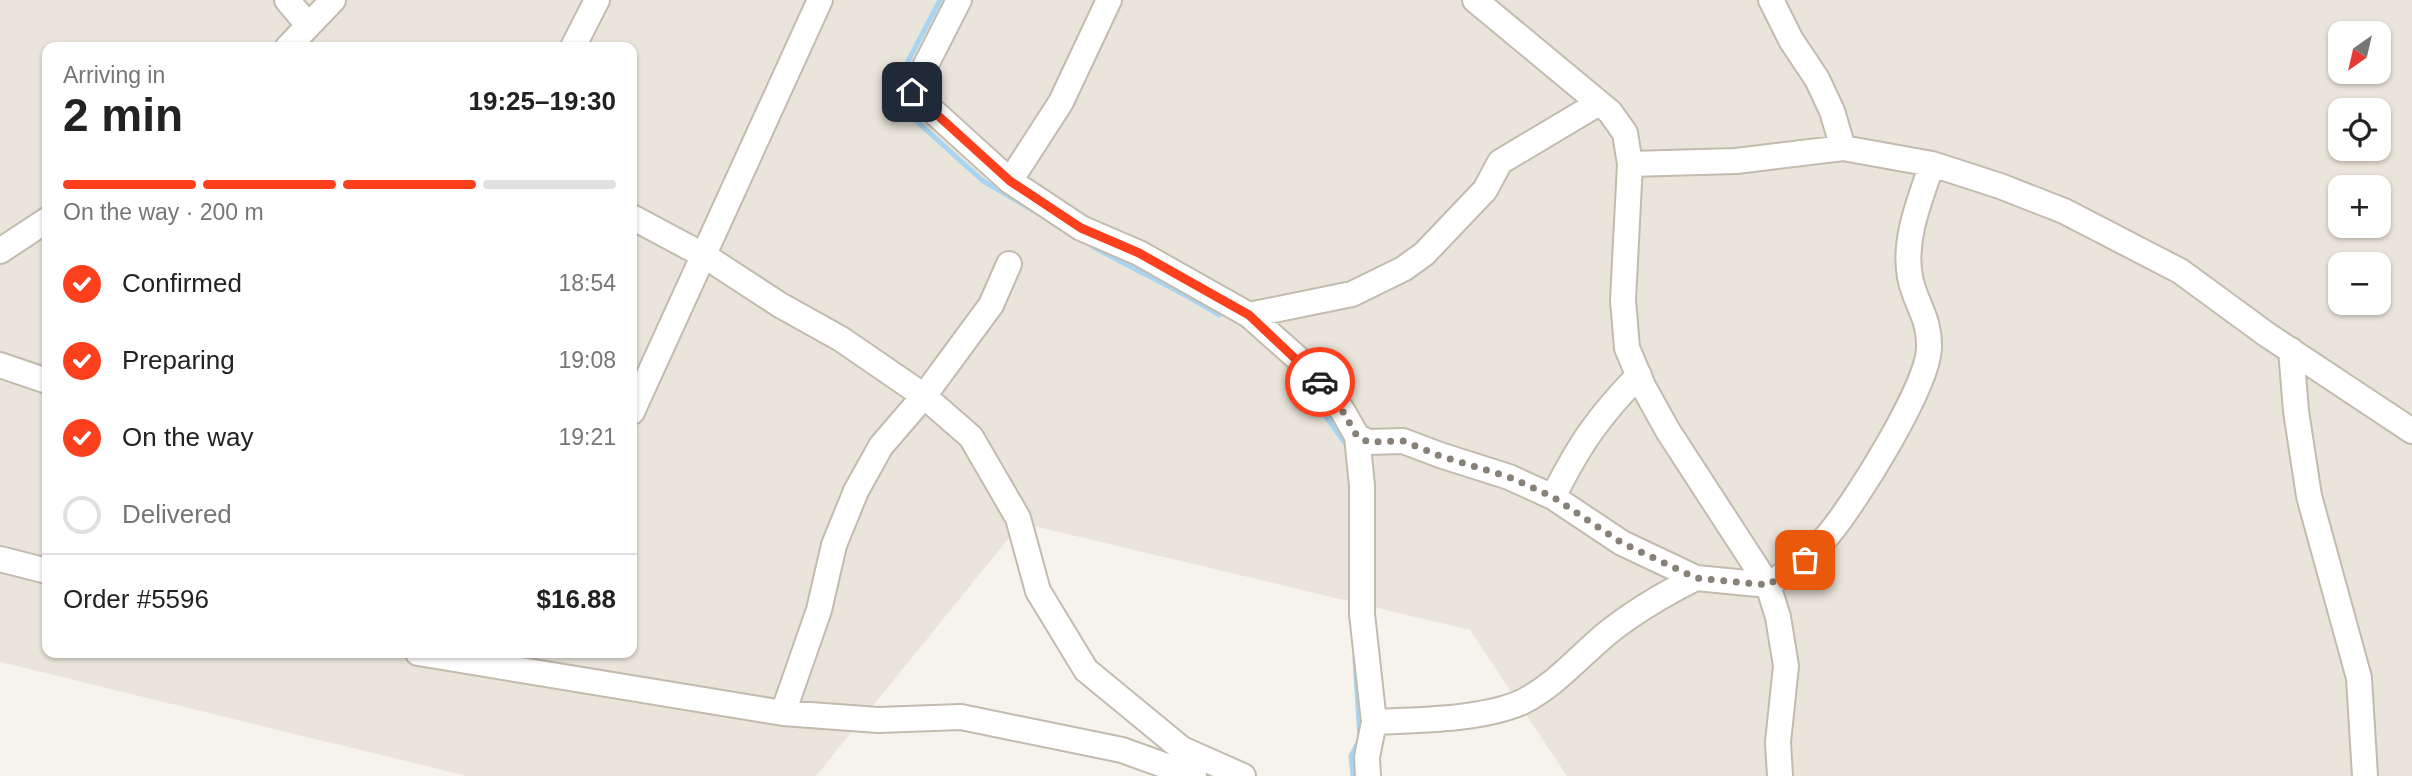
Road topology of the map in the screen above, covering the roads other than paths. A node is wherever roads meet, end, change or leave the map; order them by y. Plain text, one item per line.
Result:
1 (287, 0) edge
2 (333, 0) edge
3 (597, 0) edge
4 (820, 0) edge
5 (959, 0) edge
6 (1109, 0) edge
7 (1475, 0) edge
8 (1771, 0) edge
9 (308, 25) junction
10 (293, 42) edge
11 (576, 42) edge
12 (1600, 103) junction
13 (1843, 148) junction
14 (1630, 164) junction
15 (1932, 164) junction
16 (1010, 181) junction
17 (637, 220) edge
18 (42, 223) edge
19 (0, 251) edge
20 (705, 256) junction
21 (1009, 264) dead end
22 (1249, 315) junction
23 (2291, 350) junction
24 (0, 365) edge
25 (1639, 375) junction
26 (42, 379) edge
27 (924, 396) junction
28 (637, 401) edge
29 (2412, 431) edge
30 (1357, 436) junction
31 (1553, 497) junction
32 (0, 559) edge
33 (42, 571) edge
34 (1696, 578) junction
35 (1768, 585) junction
36 (482, 658) edge
37 (521, 661) edge
38 (783, 713) junction
39 (1374, 722) junction
40 (1194, 776) edge
41 (1243, 776) edge
42 (1368, 776) edge
43 (1780, 776) edge
44 (2365, 776) edge

1 - 9 street
2 - 9 street
3 - 11 street
4 - 20 street
5 - 16 street
6 - 16 street
7 - 12 street
8 - 13 street
9 - 10 street
12 - 14 street
12 - 22 street
13 - 14 street
13 - 15 street
14 - 25 street
15 - 23 street
15 - 35 street
16 - 22 street
17 - 20 street
18 - 19 street
20 - 27 street
20 - 28 street
21 - 27 street
22 - 30 street
23 - 29 street
23 - 44 street
24 - 26 street
25 - 31 street
25 - 35 street
27 - 38 street
27 - 41 street
30 - 31 street
30 - 39 street
31 - 34 street
32 - 33 street
34 - 35 street
34 - 39 street
35 - 43 street
36 - 37 street
37 - 38 street
38 - 40 street
39 - 42 street

